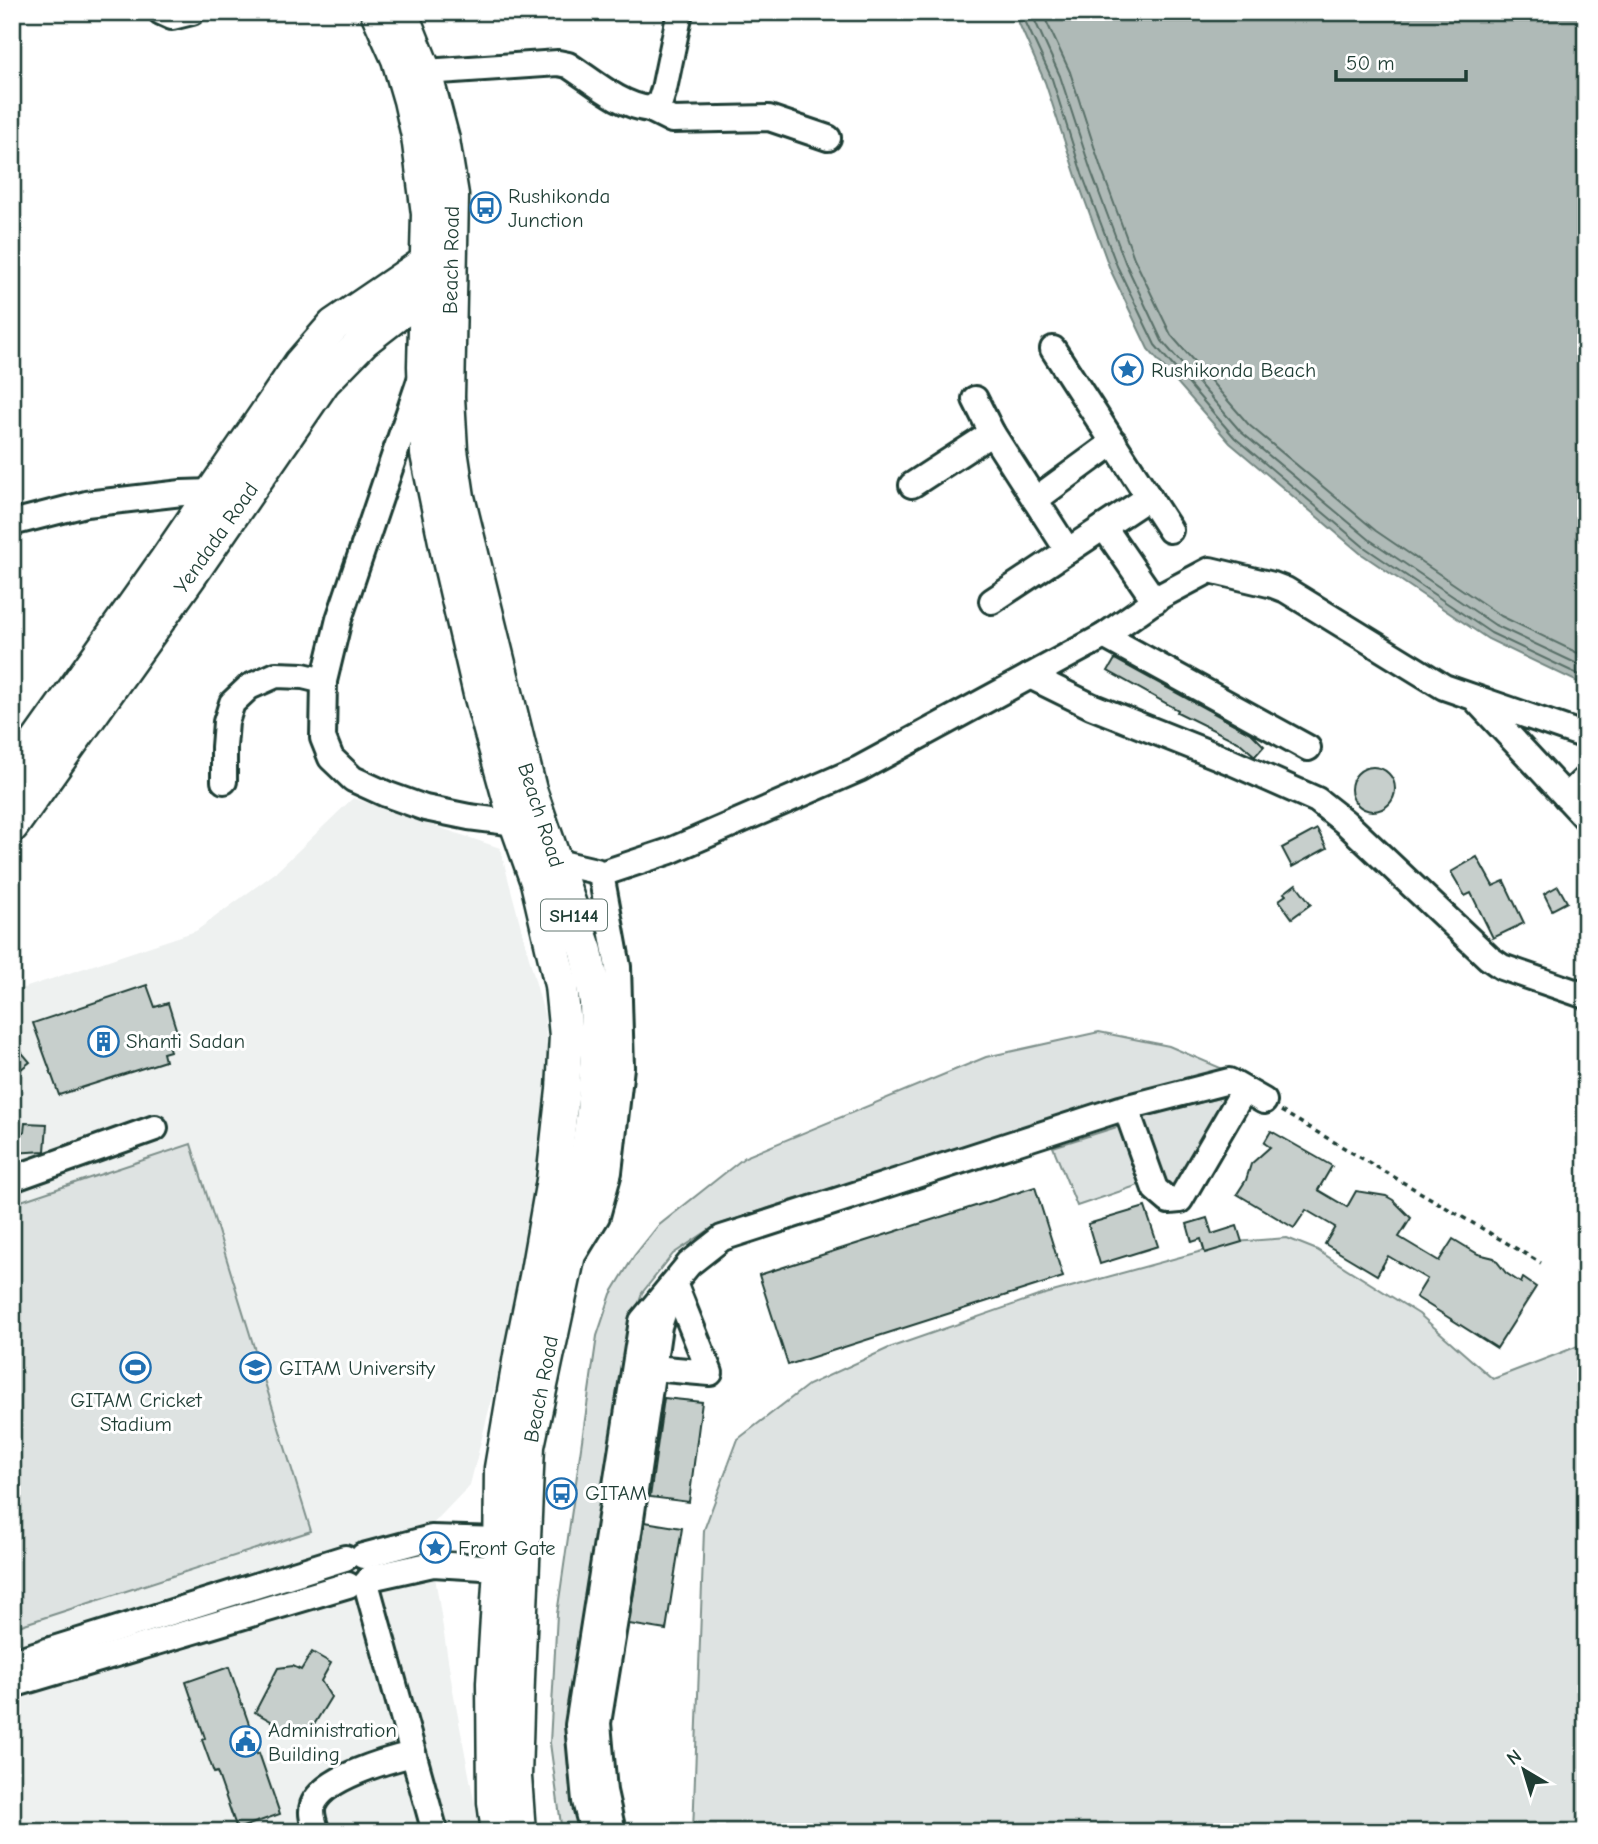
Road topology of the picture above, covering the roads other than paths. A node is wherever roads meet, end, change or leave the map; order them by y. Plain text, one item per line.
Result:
1 (161, 12) edge
2 (192, 12) edge
3 (377, 12) edge
4 (401, 12) edge
5 (680, 12) edge
6 (425, 72) junction
7 (650, 109) junction
8 (828, 138) dead end
9 (439, 273) junction
10 (1053, 349) dead end
11 (424, 366) junction
12 (975, 399) dead end
13 (992, 433) junction
14 (1114, 442) junction
15 (912, 485) dead end
16 (212, 492) junction
17 (1149, 497) junction
18 (1035, 500) junction
19 (12, 523) edge
20 (1104, 527) junction
21 (1170, 530) dead end
22 (1068, 551) junction
23 (992, 601) dead end
24 (1154, 601) junction
25 (1104, 636) junction
26 (1030, 676) junction
27 (324, 681) junction
28 (1475, 699) junction
29 (1586, 736) edge
30 (1308, 748) dead end
31 (12, 777) edge
32 (1586, 778) edge
33 (224, 780) dead end
34 (1566, 797) junction
35 (1586, 818) edge
36 (527, 820) junction
37 (12, 826) edge
38 (557, 862) junction
39 (601, 874) junction
40 (1586, 996) edge
41 (1126, 1108) junction
42 (155, 1128) dead end
43 (12, 1179) edge
44 (568, 1264) junction
45 (674, 1283) junction
46 (653, 1368) junction
47 (500, 1554) junction
48 (359, 1572) junction
49 (12, 1662) edge
50 (12, 1685) edge
51 (413, 1754) junction
52 (317, 1832) edge
53 (435, 1832) edge
54 (498, 1832) edge
55 (519, 1832) edge
56 (593, 1832) edge
57 (613, 1832) edge

1 - 2 street
3 - 9 main road, SH144
4 - 6 main road, Beach Road / SH144
5 - 7 street
6 - 7 street
6 - 9 main road, Beach Road / SH144
7 - 8 street
9 - 11 main road, SH144
9 - 16 main road, Yendada Road
9 - 36 main road, Beach Road / SH144
9 - 37 main road, Yendada Road
10 - 14 street
11 - 27 street
11 - 36 main road, SH144
12 - 13 street
13 - 15 street
13 - 18 street
14 - 17 street
14 - 18 street
16 - 19 street
16 - 31 main road, Yendada Road
17 - 20 street
17 - 21 street
18 - 22 street
20 - 22 street
20 - 24 street
22 - 23 street
24 - 25 street
24 - 28 street
25 - 26 street
25 - 30 street
26 - 39 street
26 - 40 street
27 - 33 street
27 - 36 street
28 - 29 street
28 - 34 street
32 - 34 street
34 - 35 street
36 - 38 main road, Beach Road / SH144
36 - 47 main road, SH144
38 - 39 street
38 - 44 main road, Beach Road / SH144
39 - 44 street
41 - 41 street
41 - 45 street
42 - 43 street
44 - 55 main road, Beach Road / SH144
45 - 46 street
45 - 46 street
45 - 56 street
46 - 57 street
47 - 48 street
47 - 54 main road, SH144
48 - 49 street
48 - 50 street
48 - 51 street
51 - 52 street
51 - 53 street

